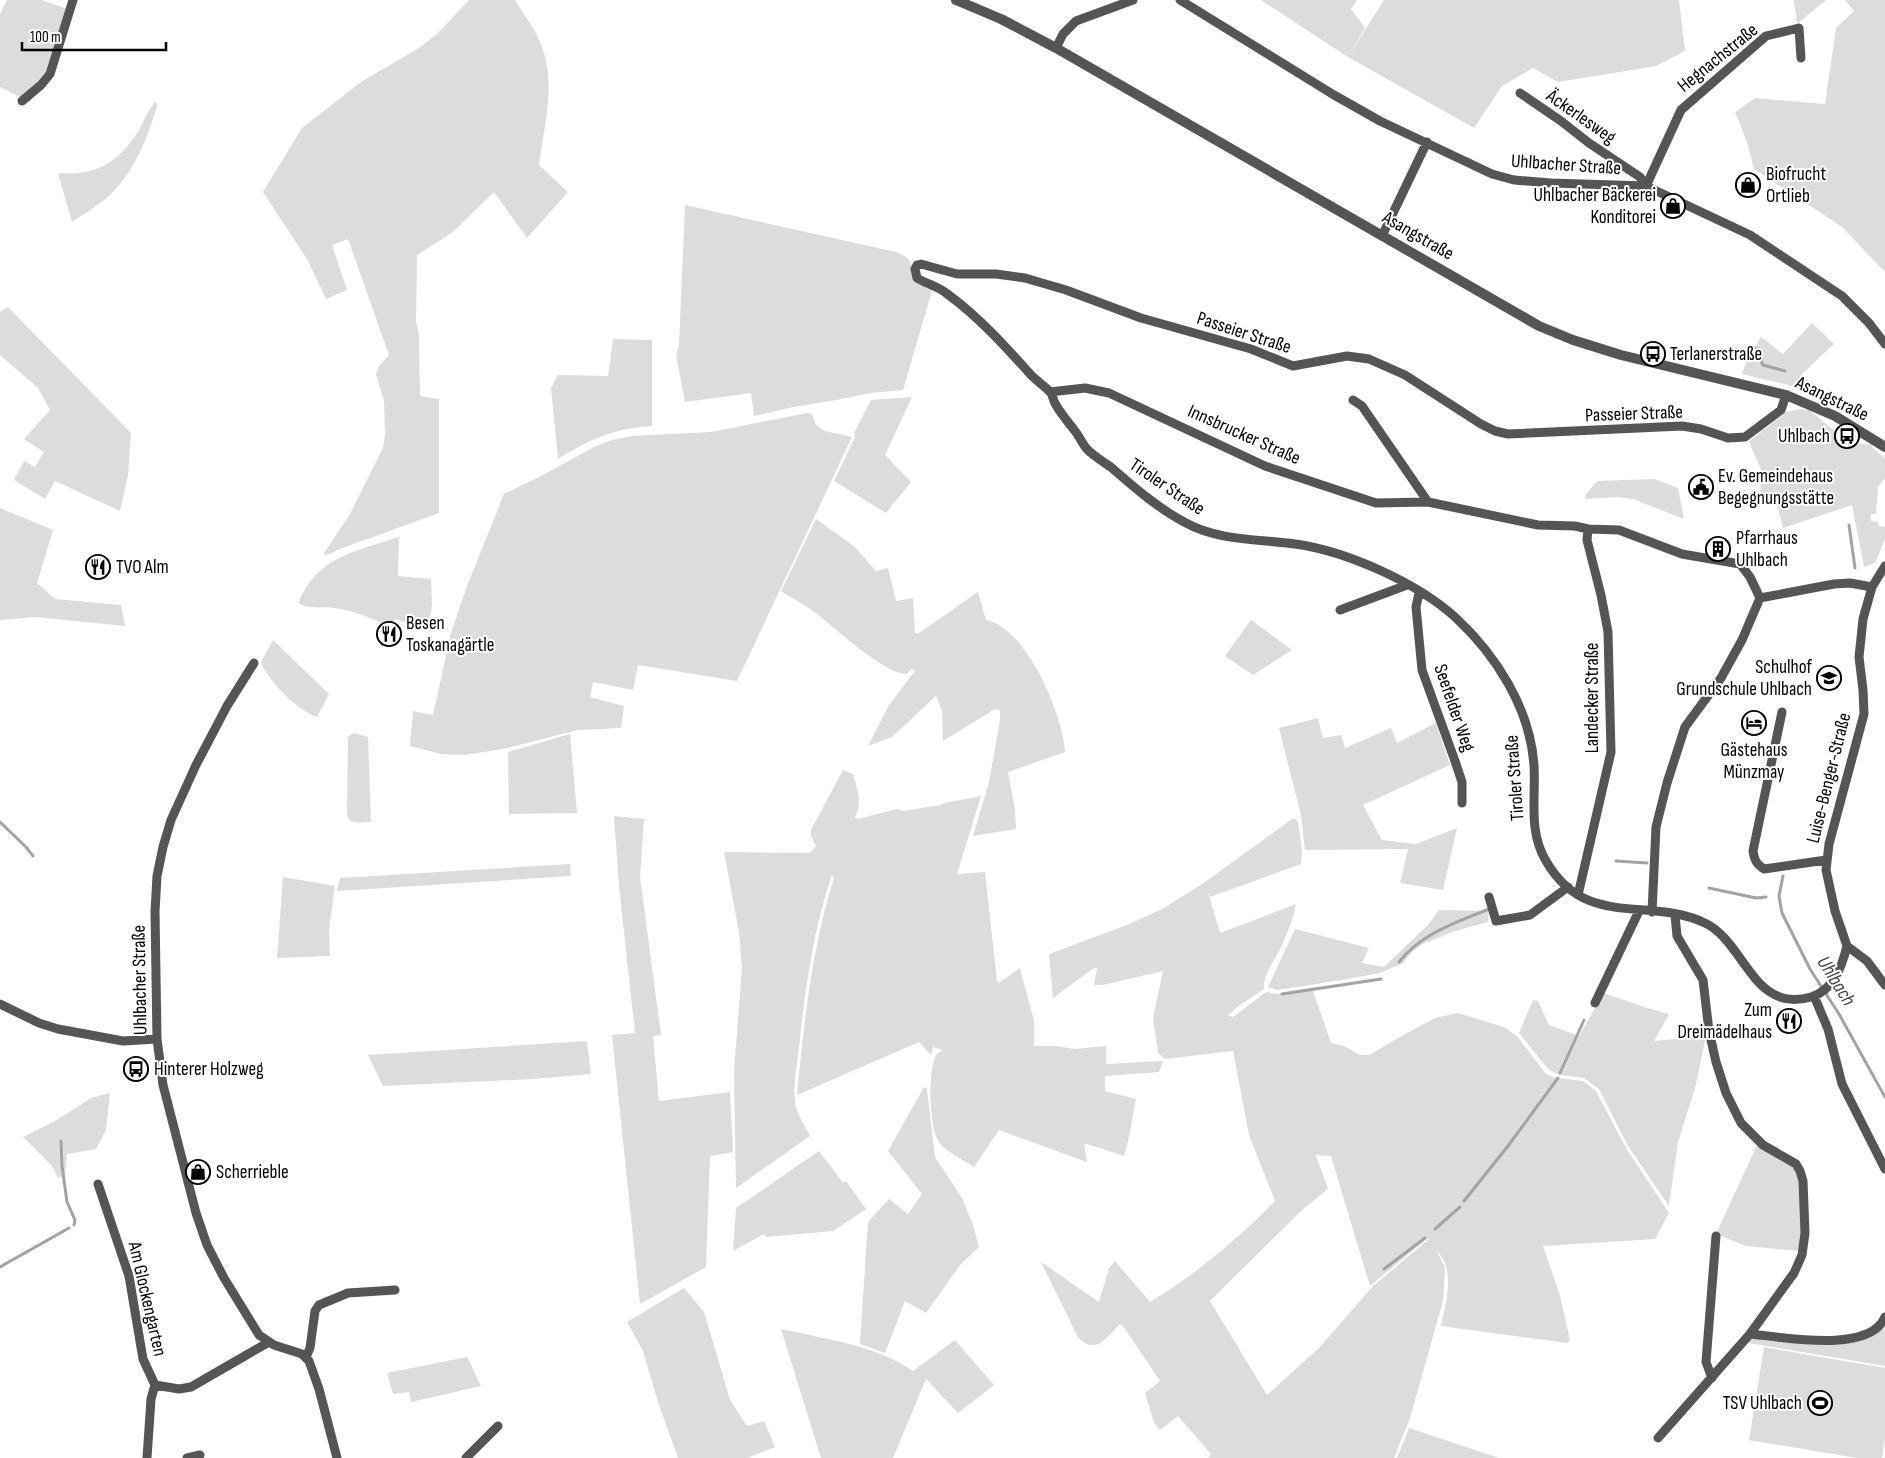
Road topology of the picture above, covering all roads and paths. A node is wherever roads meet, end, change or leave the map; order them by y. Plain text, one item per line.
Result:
1 (73, 0) edge
2 (956, 0) edge
3 (1132, 0) edge
4 (1180, 0) edge
5 (1056, 48) junction
6 (1801, 58) dead end
7 (1520, 93) dead end
8 (22, 101) dead end
9 (1427, 142) junction
10 (1646, 186) junction
11 (1382, 236) junction
12 (1885, 344) edge
13 (1050, 392) junction
14 (1786, 395) junction
15 (1353, 400) dead end
16 (1885, 447) edge
17 (1086, 448) joint
18 (1428, 502) junction
19 (1588, 529) junction
20 (1885, 566) edge
21 (1407, 585) junction
22 (1872, 587) junction
23 (1419, 593) junction
24 (1760, 598) junction
25 (1340, 610) dead end
26 (254, 663) dead end
27 (1782, 712) dead end
28 (1462, 803) dead end
29 (1826, 860) junction
30 (1568, 888) junction
31 (1578, 895) junction
32 (1489, 897) dead end
33 (1639, 910) junction
34 (1652, 912) junction
35 (1675, 915) junction
36 (1847, 946) junction
37 (1885, 985) edge
38 (1816, 995) junction
39 (1595, 1003) dead end
40 (0, 1004) edge
41 (157, 1039) junction
42 (1885, 1169) edge
43 (98, 1184) dead end
44 (1716, 1236) dead end
45 (395, 1290) dead end
46 (1883, 1321) edge
47 (1750, 1334) junction
48 (269, 1342) junction
49 (306, 1357) junction
50 (1712, 1378) junction
51 (155, 1385) junction
52 (498, 1426) dead end
53 (1658, 1438) dead end
54 (200, 1455) dead end
55 (147, 1458) edge
56 (187, 1458) edge
57 (337, 1458) edge
58 (466, 1458) edge

1 - 8 street
2 - 5 street, Asangstraße
3 - 5 street
4 - 9 street, Uhlbacher Straße
5 - 11 street, Asangstraße
6 - 10 street, Hegnachstraße
7 - 10 street, Äckerlesweg
9 - 10 street, Uhlbacher Straße
9 - 11 street
10 - 12 street, Uhlbacher Straße
11 - 14 street, Asangstraße
13 - 14 street, Passeier Straße
13 - 17 street, Passeier Straße
13 - 18 street, Innsbrucker Straße
14 - 16 street, Asangstraße
15 - 18 street
17 - 21 street, Tiroler Straße
18 - 19 street, Innsbrucker Straße
19 - 24 street, Innsbrucker Straße
19 - 31 street, Landecker Straße
20 - 22 street, Luise-Benger-Straße
21 - 23 street, Tiroler Straße
21 - 25 street
22 - 24 street
22 - 29 street, Luise-Benger-Straße
23 - 28 street, Seefelder Weg
23 - 30 street, Tiroler Straße
24 - 34 street
26 - 41 street, Uhlbacher Straße
27 - 29 street
29 - 36 street, Luise-Benger-Straße
30 - 31 street, Tiroler Straße
30 - 32 street
31 - 33 street, Tiroler Straße
33 - 34 street, Tiroler Straße
33 - 39 street
34 - 35 street, Tiroler Straße
35 - 38 street, Tiroler Straße
35 - 47 street
36 - 37 street
36 - 38 street
38 - 42 street
40 - 41 street
41 - 48 street, Uhlbacher Straße
43 - 51 street, Am Glockengarten
44 - 50 street
45 - 49 street
46 - 47 street
47 - 50 street
48 - 49 street, Uhlbacher Straße
48 - 51 street, Am Glockengarten
49 - 57 street
50 - 53 street
51 - 55 street
52 - 58 street
54 - 56 street

